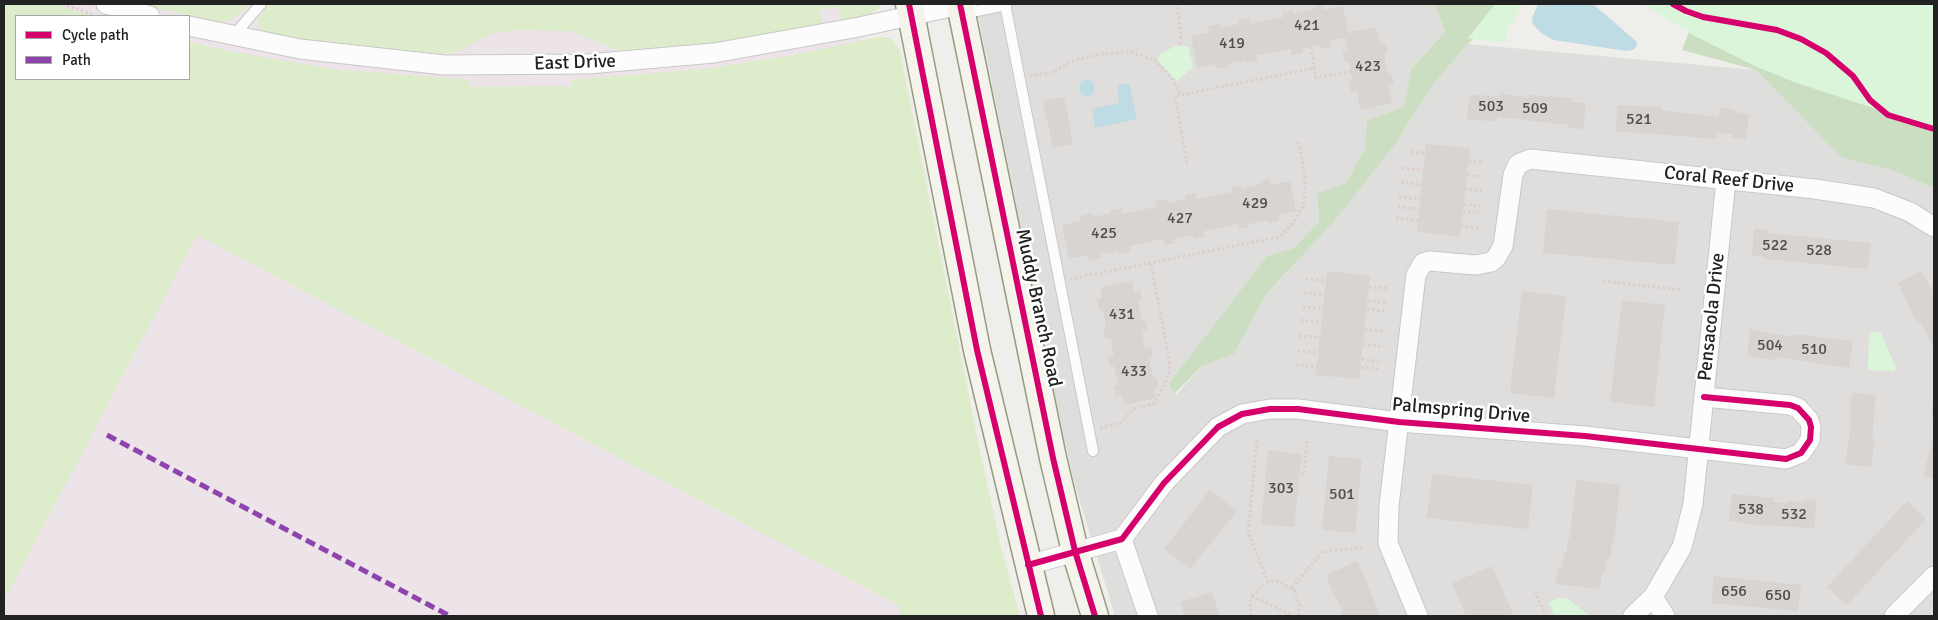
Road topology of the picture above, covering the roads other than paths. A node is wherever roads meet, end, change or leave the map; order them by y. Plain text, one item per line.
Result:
1 (261, 4) edge
2 (960, 4) edge
3 (1006, 4) edge
4 (100, 9) edge
5 (910, 9) edge
6 (143, 15) edge
7 (190, 26) edge
8 (233, 37) junction
9 (1726, 180) junction
10 (1934, 227) edge
11 (1704, 397) junction
12 (1399, 422) junction
13 (1698, 449) junction
14 (1093, 451) dead end
15 (1122, 539) junction
16 (1075, 551) junction
17 (1028, 565) junction
18 (1934, 576) edge
19 (1653, 597) junction
20 (1041, 616) edge
21 (1095, 616) edge
22 (1148, 616) edge
23 (1418, 616) edge
24 (1633, 616) edge
25 (1665, 616) edge
26 (1894, 616) edge

1 - 8 lane
2 - 3 lane
2 - 5 street, East Drive
2 - 16 main road, Muddy Branch Road
3 - 14 lane
4 - 6 street
5 - 8 street, East Drive
5 - 17 main road
7 - 8 street, East Drive
9 - 10 street, Coral Reef Drive
9 - 11 street, Pensacola Drive
9 - 12 street, Coral Reef Drive
11 - 13 street, Pensacola Drive
11 - 13 street, Palmspring Drive
12 - 13 street, Palmspring Drive
12 - 15 street, Palmspring Drive
12 - 23 street
13 - 19 street, Pensacola Drive
15 - 16 street
15 - 22 street
16 - 17 street
16 - 21 main road, Muddy Branch Road
17 - 20 main road
18 - 26 street
19 - 24 street, Pensacola Drive
19 - 25 street

